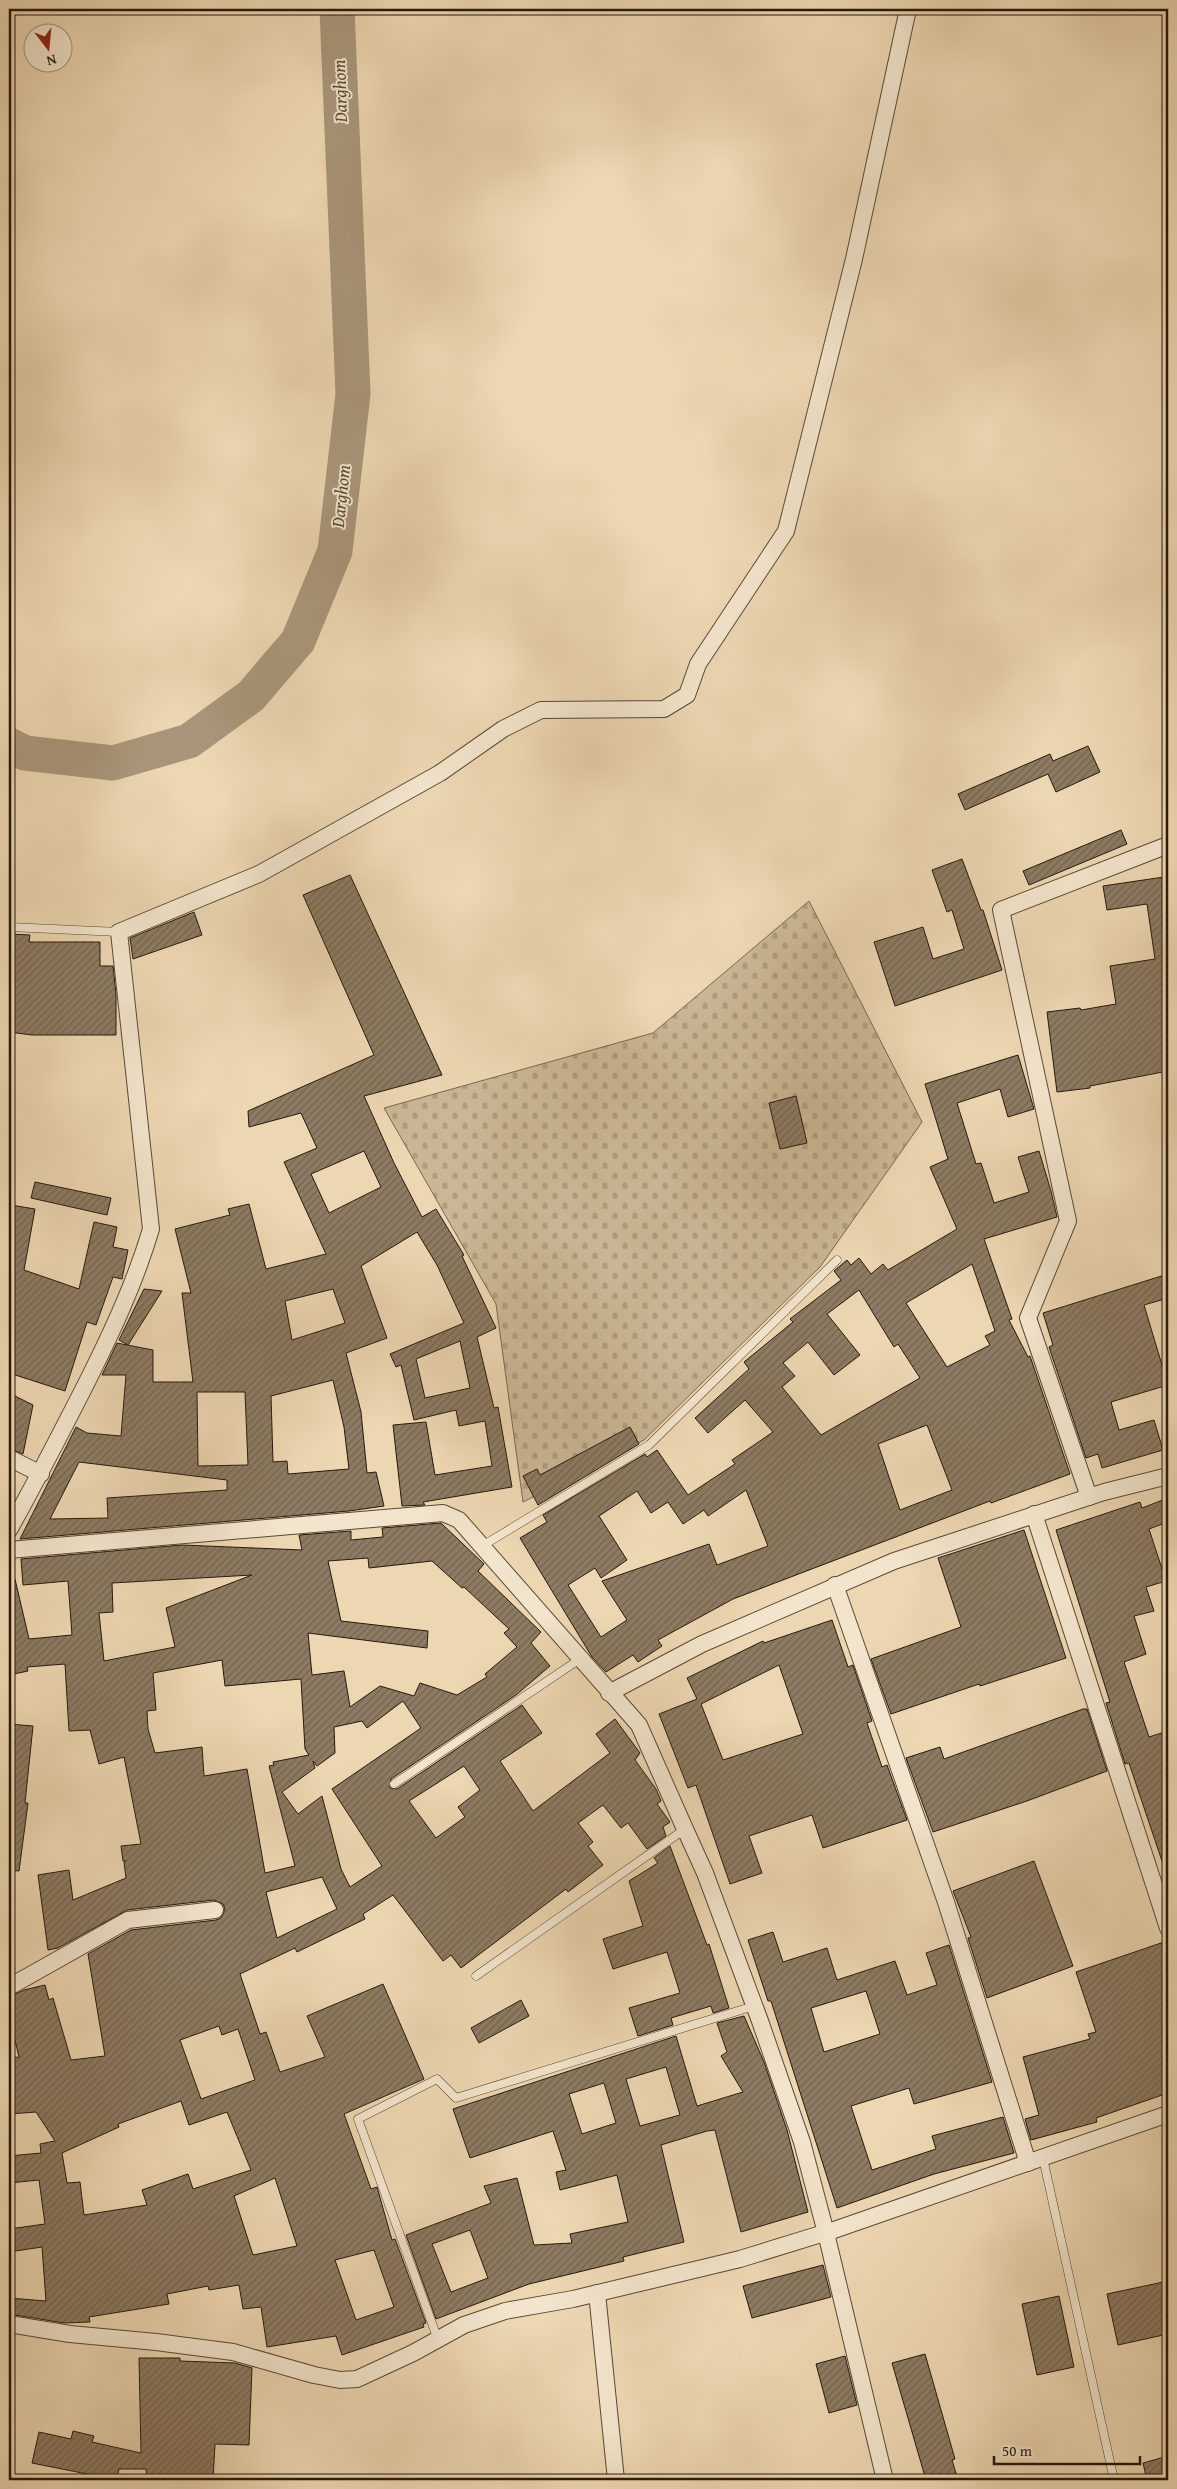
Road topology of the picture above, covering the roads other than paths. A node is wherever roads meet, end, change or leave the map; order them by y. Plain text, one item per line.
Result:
1 (908, 9) edge
2 (1168, 845) edge
3 (9, 927) edge
4 (119, 932) junction
5 (837, 1260) dead end
6 (9, 1458) edge
7 (41, 1474) junction
8 (1168, 1476) edge
9 (1089, 1497) junction
10 (1034, 1514) junction
11 (9, 1530) edge
12 (482, 1546) junction
13 (9, 1550) edge
14 (835, 1585) junction
15 (580, 1660) junction
16 (609, 1693) junction
17 (394, 1784) dead end
18 (686, 1829) junction
19 (215, 1910) dead end
20 (1168, 1928) edge
21 (476, 1976) dead end
22 (9, 1987) edge
23 (754, 2006) junction
24 (1168, 2114) edge
25 (1035, 2160) junction
26 (826, 2233) junction
27 (597, 2293) junction
28 (9, 2324) edge
29 (438, 2340) junction
30 (616, 2480) edge
31 (885, 2480) edge
32 (1114, 2480) edge

1 - 4 street
2 - 9 street
3 - 4 lane
4 - 7 street
5 - 12 lane
6 - 7 street
7 - 11 street
8 - 9 street
9 - 10 street
10 - 14 street
10 - 20 street
12 - 13 street
12 - 15 street
14 - 16 street
14 - 25 street
15 - 16 street
15 - 17 lane
16 - 18 street
18 - 21 lane
18 - 23 street
19 - 22 street
23 - 26 street
23 - 29 lane
24 - 25 street
25 - 26 street
25 - 32 lane
26 - 27 street
26 - 31 street
27 - 29 street
27 - 30 street
28 - 29 street

